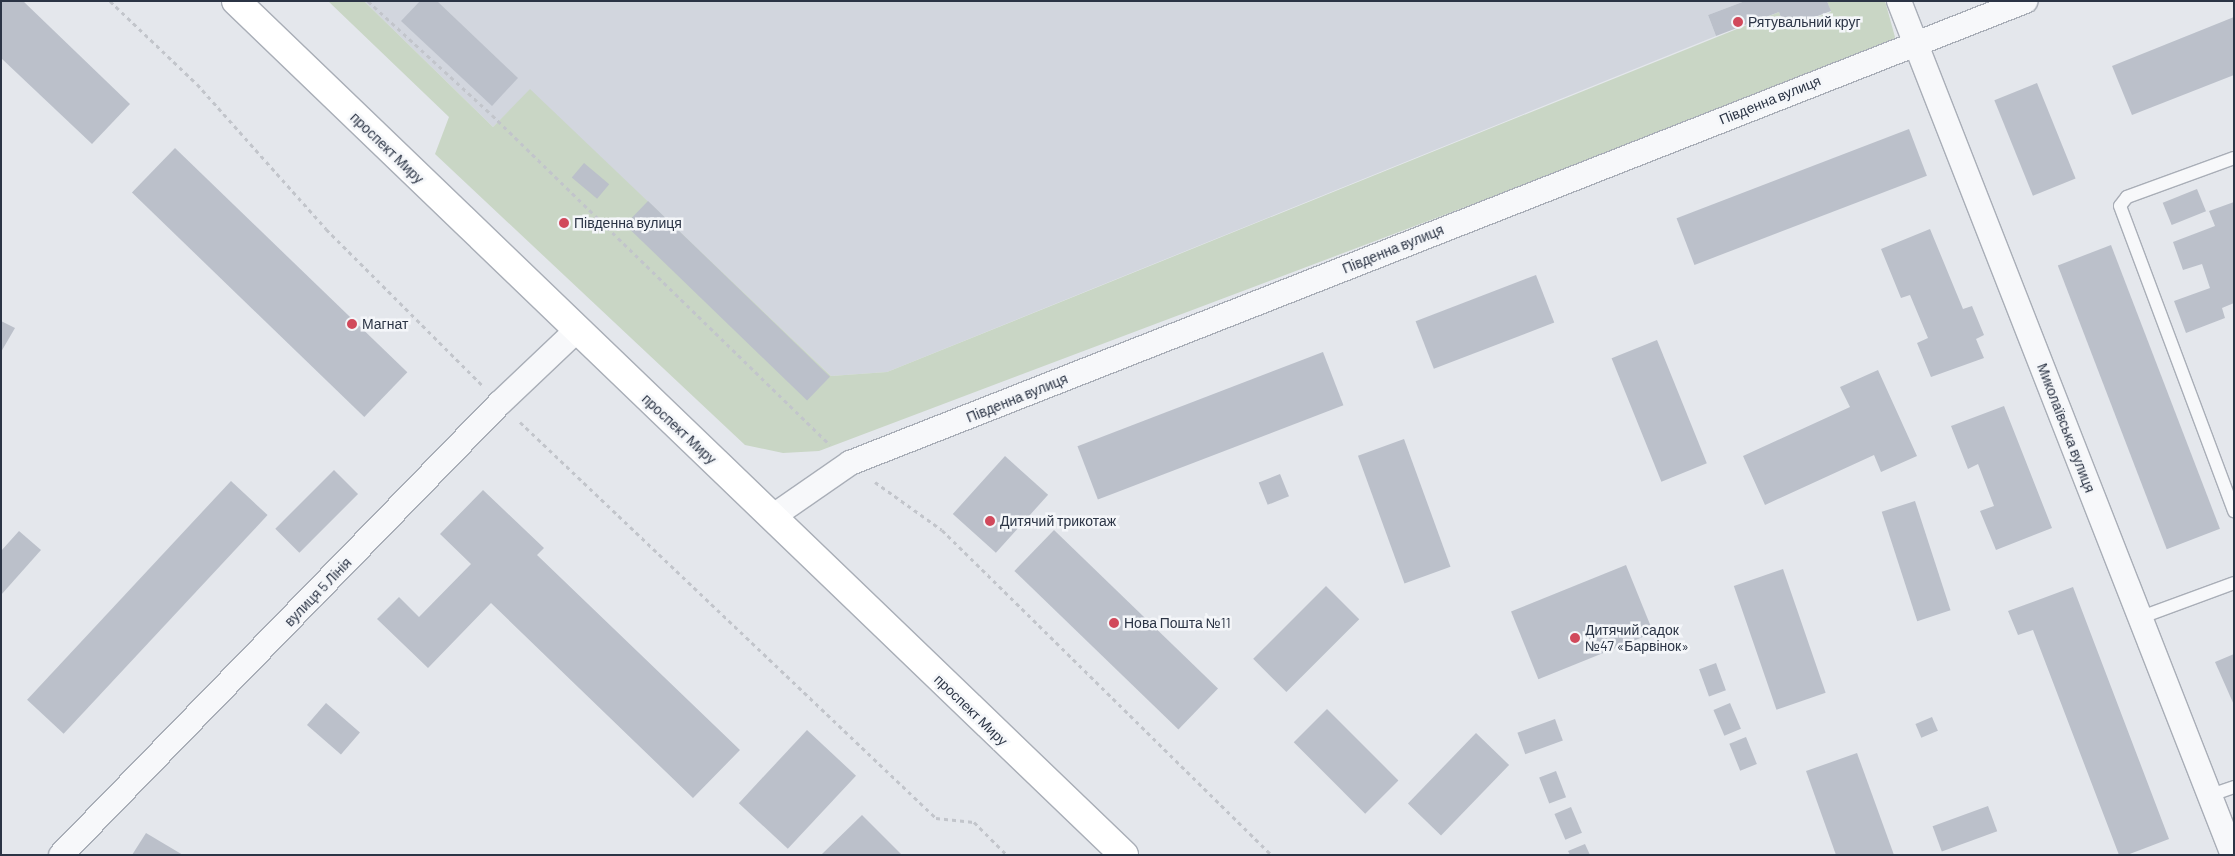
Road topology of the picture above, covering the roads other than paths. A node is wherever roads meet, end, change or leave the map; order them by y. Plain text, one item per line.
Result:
1 (236, 1) edge
2 (1899, 1) edge
3 (2025, 1) edge
4 (1914, 43) junction
5 (2234, 158) edge
6 (576, 332) junction
7 (2234, 512) edge
8 (772, 516) junction
9 (2234, 583) edge
10 (2139, 618) junction
11 (2234, 787) edge
12 (2208, 796) junction
13 (61, 855) edge
14 (1124, 855) edge
15 (2233, 855) edge

1 - 6 main road, проспект Миру
2 - 4 street, Миколаївська вулиця
3 - 4 street, Південна вулиця
4 - 8 street, Південна вулиця
4 - 10 street, Миколаївська вулиця
5 - 7 lane
6 - 8 main road, проспект Миру
6 - 13 street, вулиця 5 Лінія
8 - 14 main road, проспект Миру
9 - 10 lane
10 - 12 street, Миколаївська вулиця
11 - 12 lane
12 - 15 street, Миколаївська вулиця

